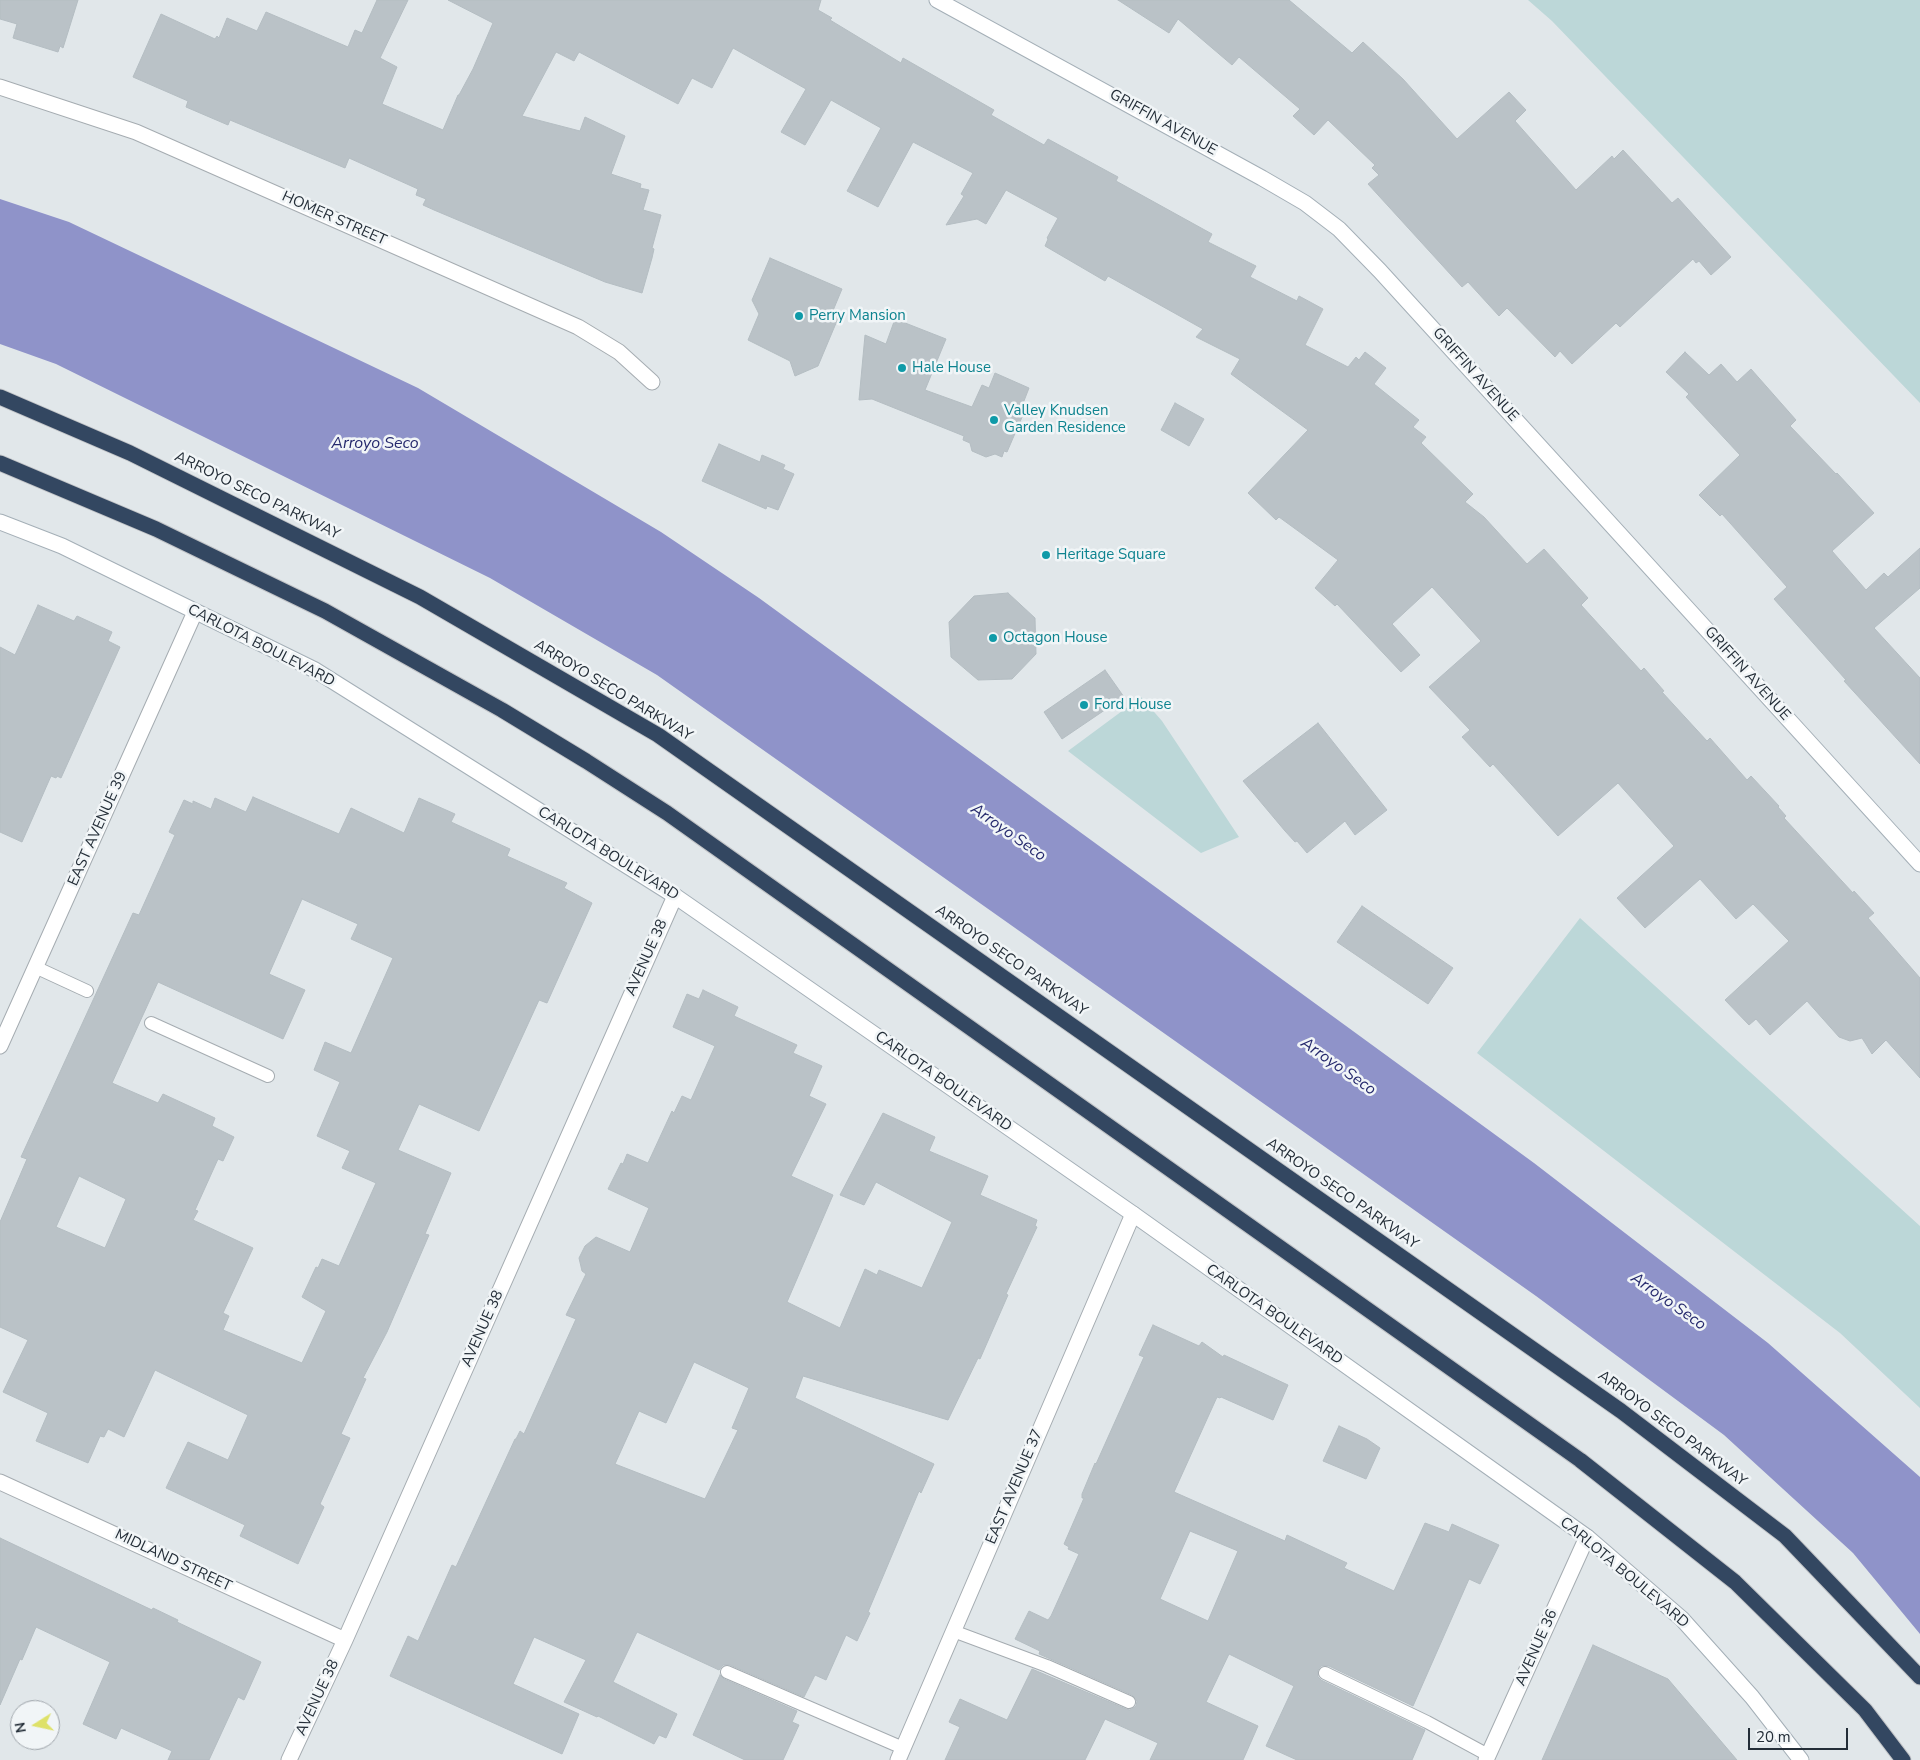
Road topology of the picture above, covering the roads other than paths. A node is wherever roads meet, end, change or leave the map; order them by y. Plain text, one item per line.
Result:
1 (937, 0) edge
2 (0, 87) edge
3 (652, 382) dead end
4 (0, 397) edge
5 (0, 462) edge
6 (0, 522) edge
7 (196, 612) junction
8 (1920, 864) edge
9 (675, 896) junction
10 (35, 967) junction
11 (87, 990) dead end
12 (151, 1023) dead end
13 (0, 1046) edge
14 (268, 1076) dead end
15 (1133, 1214) junction
16 (0, 1482) edge
17 (1587, 1537) junction
18 (953, 1631) junction
19 (345, 1640) junction
20 (727, 1672) dead end
21 (1326, 1673) dead end
22 (1920, 1677) edge
23 (1129, 1702) dead end
24 (900, 1754) edge
25 (1487, 1758) edge
26 (289, 1760) edge
27 (1801, 1760) edge
28 (1903, 1760) edge

1 - 8 street, GRIFFIN AVENUE
2 - 3 street, HOMER STREET
4 - 22 highway, ARROYO SECO PARKWAY
5 - 28 highway
6 - 7 street, CARLOTA BOULEVARD
7 - 9 street, CARLOTA BOULEVARD
7 - 10 street, EAST AVENUE 39
9 - 15 street, CARLOTA BOULEVARD
9 - 19 street, AVENUE 38
10 - 11 lane
10 - 13 street, EAST AVENUE 39
12 - 14 lane
15 - 17 street, CARLOTA BOULEVARD
15 - 18 street, EAST AVENUE 37
16 - 19 street, MIDLAND STREET
17 - 25 street, AVENUE 36
17 - 27 street, CARLOTA BOULEVARD
18 - 23 lane
18 - 24 street, EAST AVENUE 37
19 - 26 street, AVENUE 38
20 - 24 lane
21 - 25 lane

